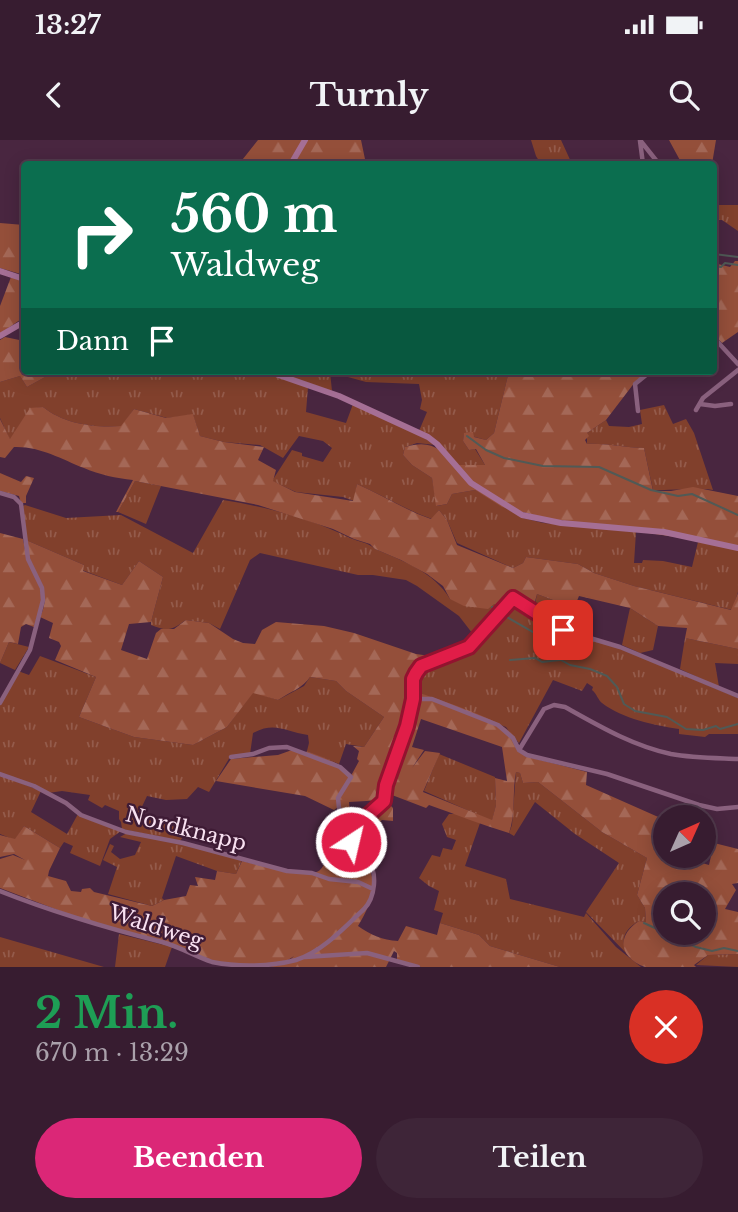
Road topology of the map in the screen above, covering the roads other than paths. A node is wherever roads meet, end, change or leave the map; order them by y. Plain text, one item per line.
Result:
1 (305, 140) edge
2 (640, 140) edge
3 (293, 161) edge
4 (643, 161) edge
5 (657, 161) edge
6 (0, 271) edge
7 (21, 278) edge
8 (21, 324) edge
9 (0, 335) edge
10 (717, 341) edge
11 (738, 364) edge
12 (738, 370) edge
13 (279, 375) edge
14 (646, 375) edge
15 (707, 395) junction
16 (731, 404) dead end
17 (710, 406) junction
18 (638, 411) dead end
19 (0, 493) edge
20 (738, 548) edge
21 (738, 696) edge
22 (413, 699) junction
23 (0, 702) edge
24 (519, 750) junction
25 (231, 757) dead end
26 (738, 759) edge
27 (0, 774) edge
28 (738, 807) edge
29 (352, 830) junction
30 (373, 889) junction
31 (0, 891) edge
32 (304, 957) junction
33 (418, 967) edge

1 - 3 street
2 - 4 street
2 - 5 street
6 - 7 street
8 - 9 street
10 - 11 street
12 - 15 street
13 - 20 street
14 - 18 street
15 - 17 street
15 - 17 street
16 - 17 street
19 - 23 street
21 - 22 street
22 - 24 street
22 - 29 street
24 - 26 street
24 - 28 street
25 - 29 street
27 - 30 street, Nordknapp
29 - 30 street
30 - 32 street, Waldweg
31 - 32 street, Waldweg
32 - 33 street

